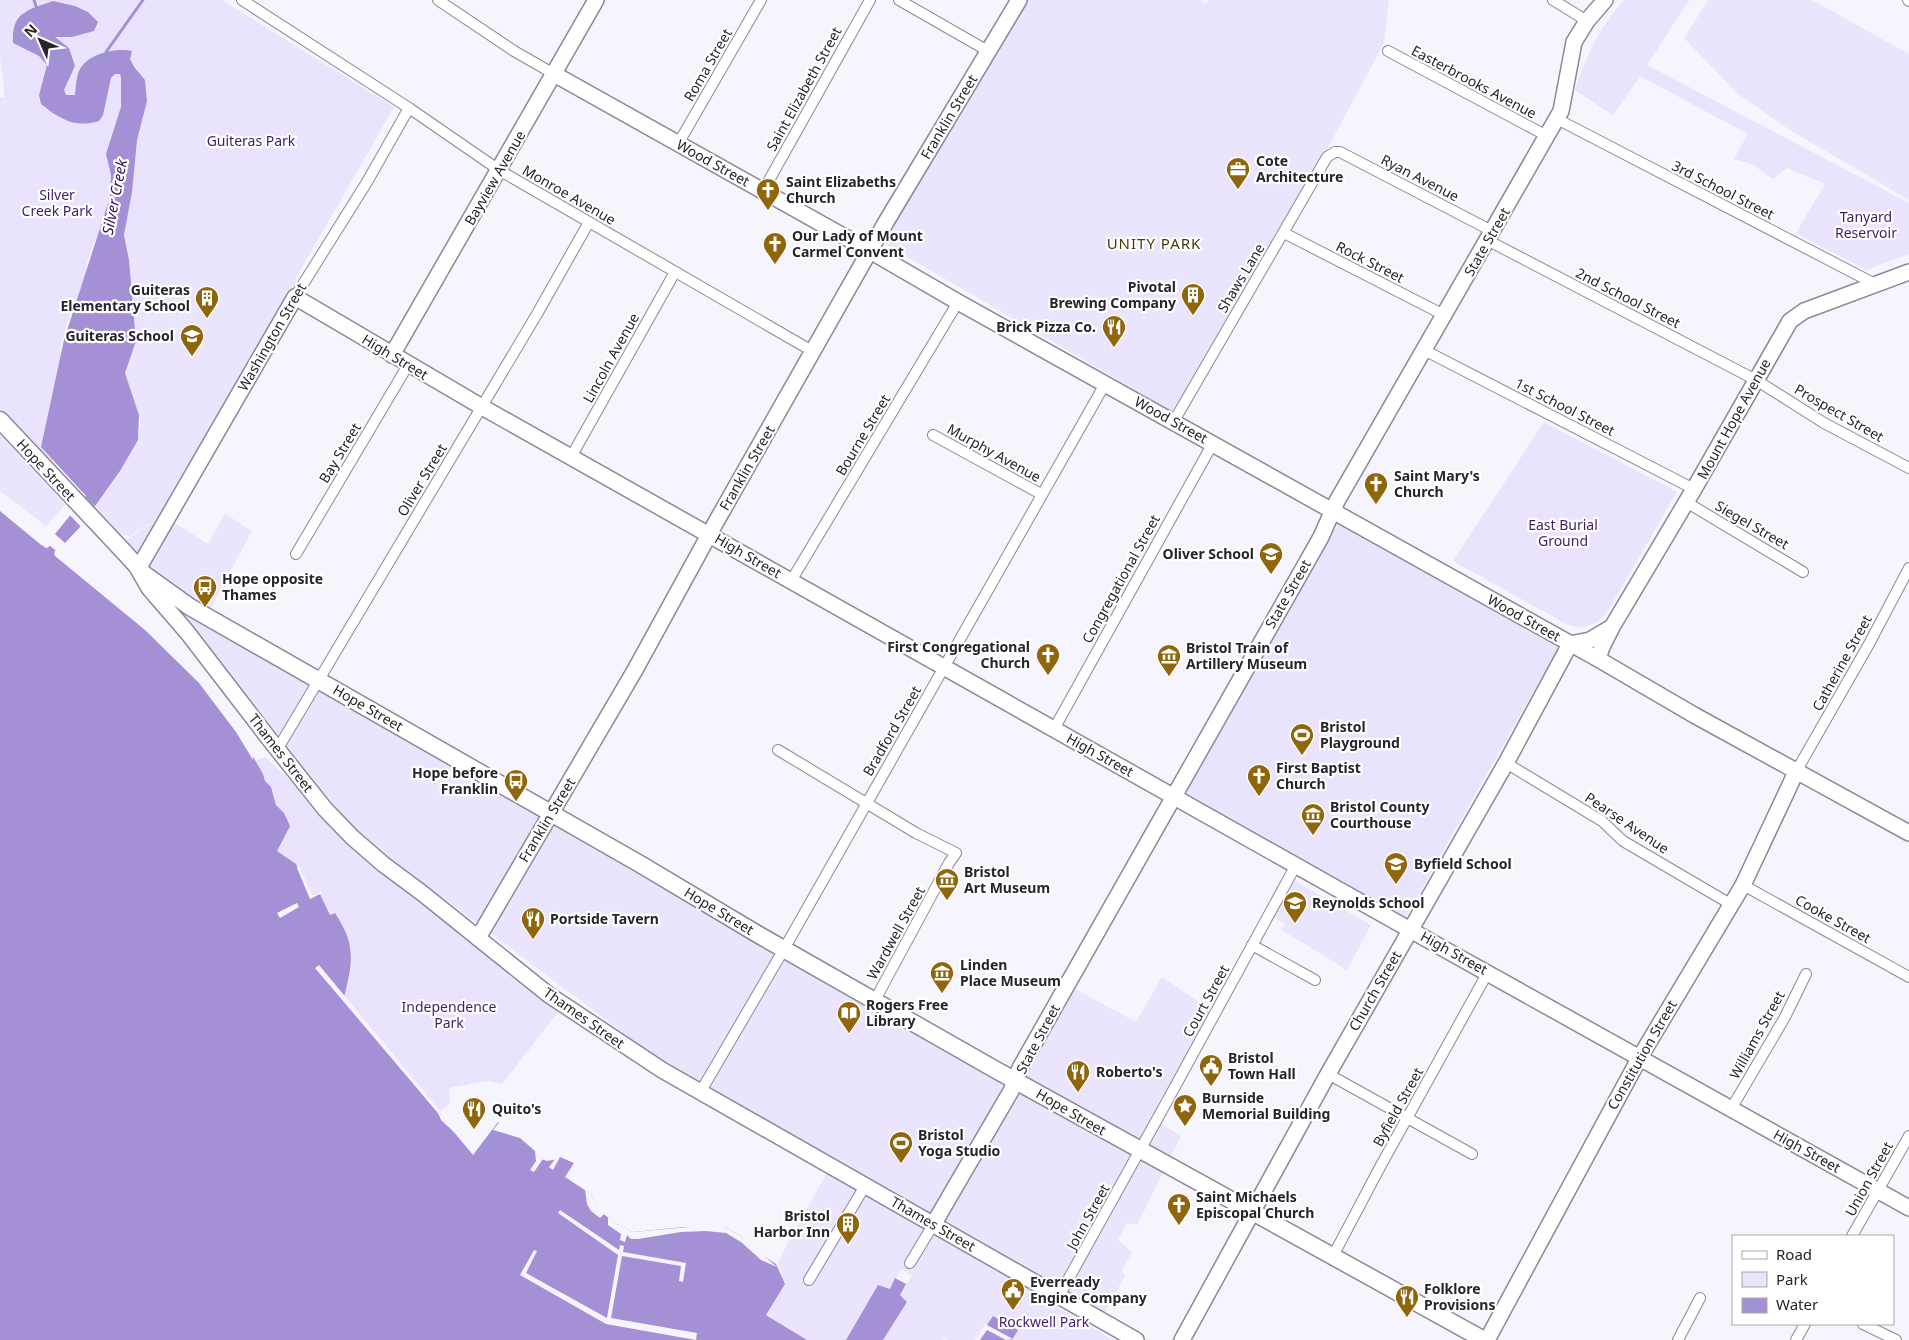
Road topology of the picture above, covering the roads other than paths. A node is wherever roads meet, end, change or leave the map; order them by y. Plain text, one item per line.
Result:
1 (242, 0) edge
2 (438, 0) edge
3 (596, 0) edge
4 (761, 0) edge
5 (870, 0) edge
6 (899, 0) edge
7 (1019, 0) edge
8 (1553, 0) edge
9 (1605, 0) edge
10 (1587, 21) junction
11 (988, 51) junction
12 (1388, 51) dead end
13 (554, 74) junction
14 (409, 108) junction
15 (1556, 119) junction
16 (1547, 136) junction
17 (678, 144) junction
18 (1335, 152) joint
19 (499, 170) junction
20 (763, 191) junction
21 (589, 222) junction
22 (1284, 233) junction
23 (1490, 236) junction
24 (870, 251) junction
25 (675, 272) junction
26 (1909, 272) edge
27 (1877, 284) junction
28 (295, 297) junction
29 (958, 302) junction
30 (1444, 315) junction
31 (1424, 350) junction
32 (814, 352) junction
33 (392, 355) junction
34 (408, 365) junction
35 (1756, 380) junction
36 (1105, 384) junction
37 (482, 407) junction
38 (0, 420) edge
39 (1174, 421) junction
40 (933, 435) dead end
41 (1212, 443) junction
42 (571, 457) junction
43 (1909, 468) edge
44 (1694, 489) junction
45 (1041, 494) junction
46 (1686, 502) junction
47 (1333, 510) junction
48 (709, 534) junction
49 (296, 554) dead end
50 (138, 568) junction
51 (1909, 568) edge
52 (1803, 572) dead end
53 (791, 581) junction
54 (194, 610) junction
55 (1612, 627) junction
56 (187, 632) junction
57 (1570, 644) junction
58 (1598, 659) junction
59 (944, 667) junction
60 (319, 680) junction
61 (1054, 729) junction
62 (277, 750) junction
63 (778, 750) dead end
64 (1506, 764) junction
65 (1797, 770) junction
66 (1174, 796) junction
67 (866, 804) junction
68 (551, 813) junction
69 (1909, 833) edge
70 (1296, 865) junction
71 (1743, 885) junction
72 (1732, 905) junction
73 (1410, 929) junction
74 (478, 938) junction
75 (1252, 945) junction
76 (784, 949) junction
77 (1488, 972) junction
78 (1806, 974) dead end
79 (1909, 977) edge
80 (1315, 980) dead end
81 (875, 1000) junction
82 (1640, 1057) junction
83 (1328, 1074) junction
84 (1016, 1081) junction
85 (701, 1091) junction
86 (1731, 1109) junction
87 (1408, 1118) junction
88 (1909, 1136) edge
89 (1141, 1151) junction
90 (1472, 1154) dead end
91 (865, 1186) junction
92 (1877, 1190) junction
93 (1909, 1208) edge
94 (1252, 1211) junction
95 (934, 1225) junction
96 (1853, 1235) edge
97 (1333, 1256) junction
98 (910, 1262) dead end
99 (809, 1280) dead end
100 (1059, 1296) junction
101 (1700, 1298) dead end
102 (1804, 1325) edge
103 (1865, 1325) edge
104 (1136, 1340) edge
105 (1182, 1340) edge
106 (1485, 1340) edge
107 (1678, 1340) edge
108 (1796, 1340) edge
109 (1896, 1340) edge

1 - 14 street, Monroe Avenue
2 - 13 street, Wood Street
3 - 13 street, Bayview Avenue
4 - 17 street, Roma Street
5 - 20 street, Saint Elizabeth Street
6 - 11 street
7 - 11 street, Franklin Street
8 - 10 street
9 - 10 street, State Street
10 - 15 street, State Street
11 - 24 street, Franklin Street
12 - 16 street, Easterbrooks Avenue
13 - 17 street, Wood Street
13 - 19 street, Bayview Avenue
14 - 19 street, Monroe Avenue
14 - 28 street, Washington Street
15 - 16 street, State Street
15 - 27 street, 3rd School Street
16 - 23 street, State Street
17 - 20 street, Wood Street
18 - 22 street, Shaws Lane
18 - 23 street, Ryan Avenue
19 - 21 street, Monroe Avenue
19 - 33 street, Bayview Avenue
20 - 24 street, Wood Street
21 - 25 street, Monroe Avenue
21 - 37 street, Oliver Street
22 - 30 street, Rock Street
22 - 39 street, Shaws Lane
23 - 30 street, State Street
23 - 35 street, 2nd School Street
24 - 29 street, Wood Street
24 - 32 street, Franklin Street
25 - 32 street, Monroe Avenue
25 - 42 street, Lincoln Avenue
26 - 27 street, Mount Hope Avenue
27 - 35 street, Mount Hope Avenue
28 - 33 street, High Street
28 - 50 street, Washington Street
29 - 36 street, Wood Street
29 - 53 street, Bourne Street
30 - 31 street, State Street
31 - 44 street, 1st School Street
31 - 47 street, State Street
32 - 48 street, Franklin Street
33 - 34 street, High Street
34 - 37 street, High Street
34 - 49 street, Bay Street
35 - 43 street, Prospect Street
35 - 44 street, Mount Hope Avenue
36 - 39 street, Wood Street
36 - 45 street, Bradford Street
37 - 42 street, High Street
37 - 60 street, Oliver Street
38 - 50 main road, Hope Street
39 - 41 street, Wood Street
40 - 45 street, Murphy Avenue
41 - 47 street, Wood Street
41 - 61 street, Congregational Street
42 - 48 street, High Street
44 - 46 street, Mount Hope Avenue
45 - 59 street, Bradford Street
46 - 52 street, Siegel Street
46 - 55 street, Mount Hope Avenue
47 - 57 street, Wood Street
47 - 66 street, State Street
48 - 53 street, High Street
48 - 68 street, Franklin Street
50 - 54 main road, Hope Street
50 - 56 street, Thames Street
51 - 65 street, Catherine Street
53 - 59 street, High Street
54 - 56 street
54 - 60 main road, Hope Street
55 - 57 street, Mount Hope Avenue
55 - 58 street, Mount Hope Avenue
56 - 62 street, Thames Street
57 - 58 street, Wood Street
57 - 64 street, Church Street
58 - 65 street, Wood Street
59 - 61 street, High Street
59 - 67 street, Bradford Street
60 - 62 street, Oliver Street
60 - 68 main road, Hope Street
61 - 66 street, High Street
62 - 74 street, Thames Street
63 - 67 street
64 - 72 street, Pearse Avenue
64 - 73 street, Church Street
65 - 69 street, Wood Street
65 - 71 street, Constitution Street
66 - 70 street, High Street
66 - 84 street, State Street
67 - 76 street, Bradford Street
67 - 81 street, Wardwell Street
68 - 74 street, Franklin Street
68 - 76 main road, Hope Street
70 - 73 street, High Street
70 - 75 street, Court Street
71 - 72 street, Constitution Street
71 - 79 street, Cooke Street
72 - 82 street, Constitution Street
73 - 77 street, High Street
73 - 83 street, Church Street
74 - 85 street, Thames Street
75 - 80 street
75 - 89 street, Court Street
76 - 81 main road, Hope Street
76 - 85 street, Bradford Street
77 - 82 street, High Street
77 - 87 street, Byfield Street
78 - 86 street, Williams Street
81 - 84 main road, Hope Street
82 - 86 street, High Street
82 - 106 street, Constitution Street
83 - 87 street
83 - 94 street, Church Street
84 - 89 main road, Hope Street
84 - 95 street, State Street
85 - 91 street, Thames Street
86 - 92 street, High Street
87 - 90 street
87 - 97 street, Byfield Street
88 - 92 street, Union Street
89 - 94 main road, Hope Street
89 - 100 street, John Street
91 - 95 street, Thames Street
91 - 99 street
92 - 93 street, High Street
92 - 96 street, Union Street
94 - 97 main road, Hope Street
94 - 105 street, Church Street
95 - 98 street, State Street
95 - 100 street, Thames Street
97 - 106 main road, Hope Street
100 - 104 street, Thames Street
101 - 107 street
102 - 108 street
103 - 109 street

